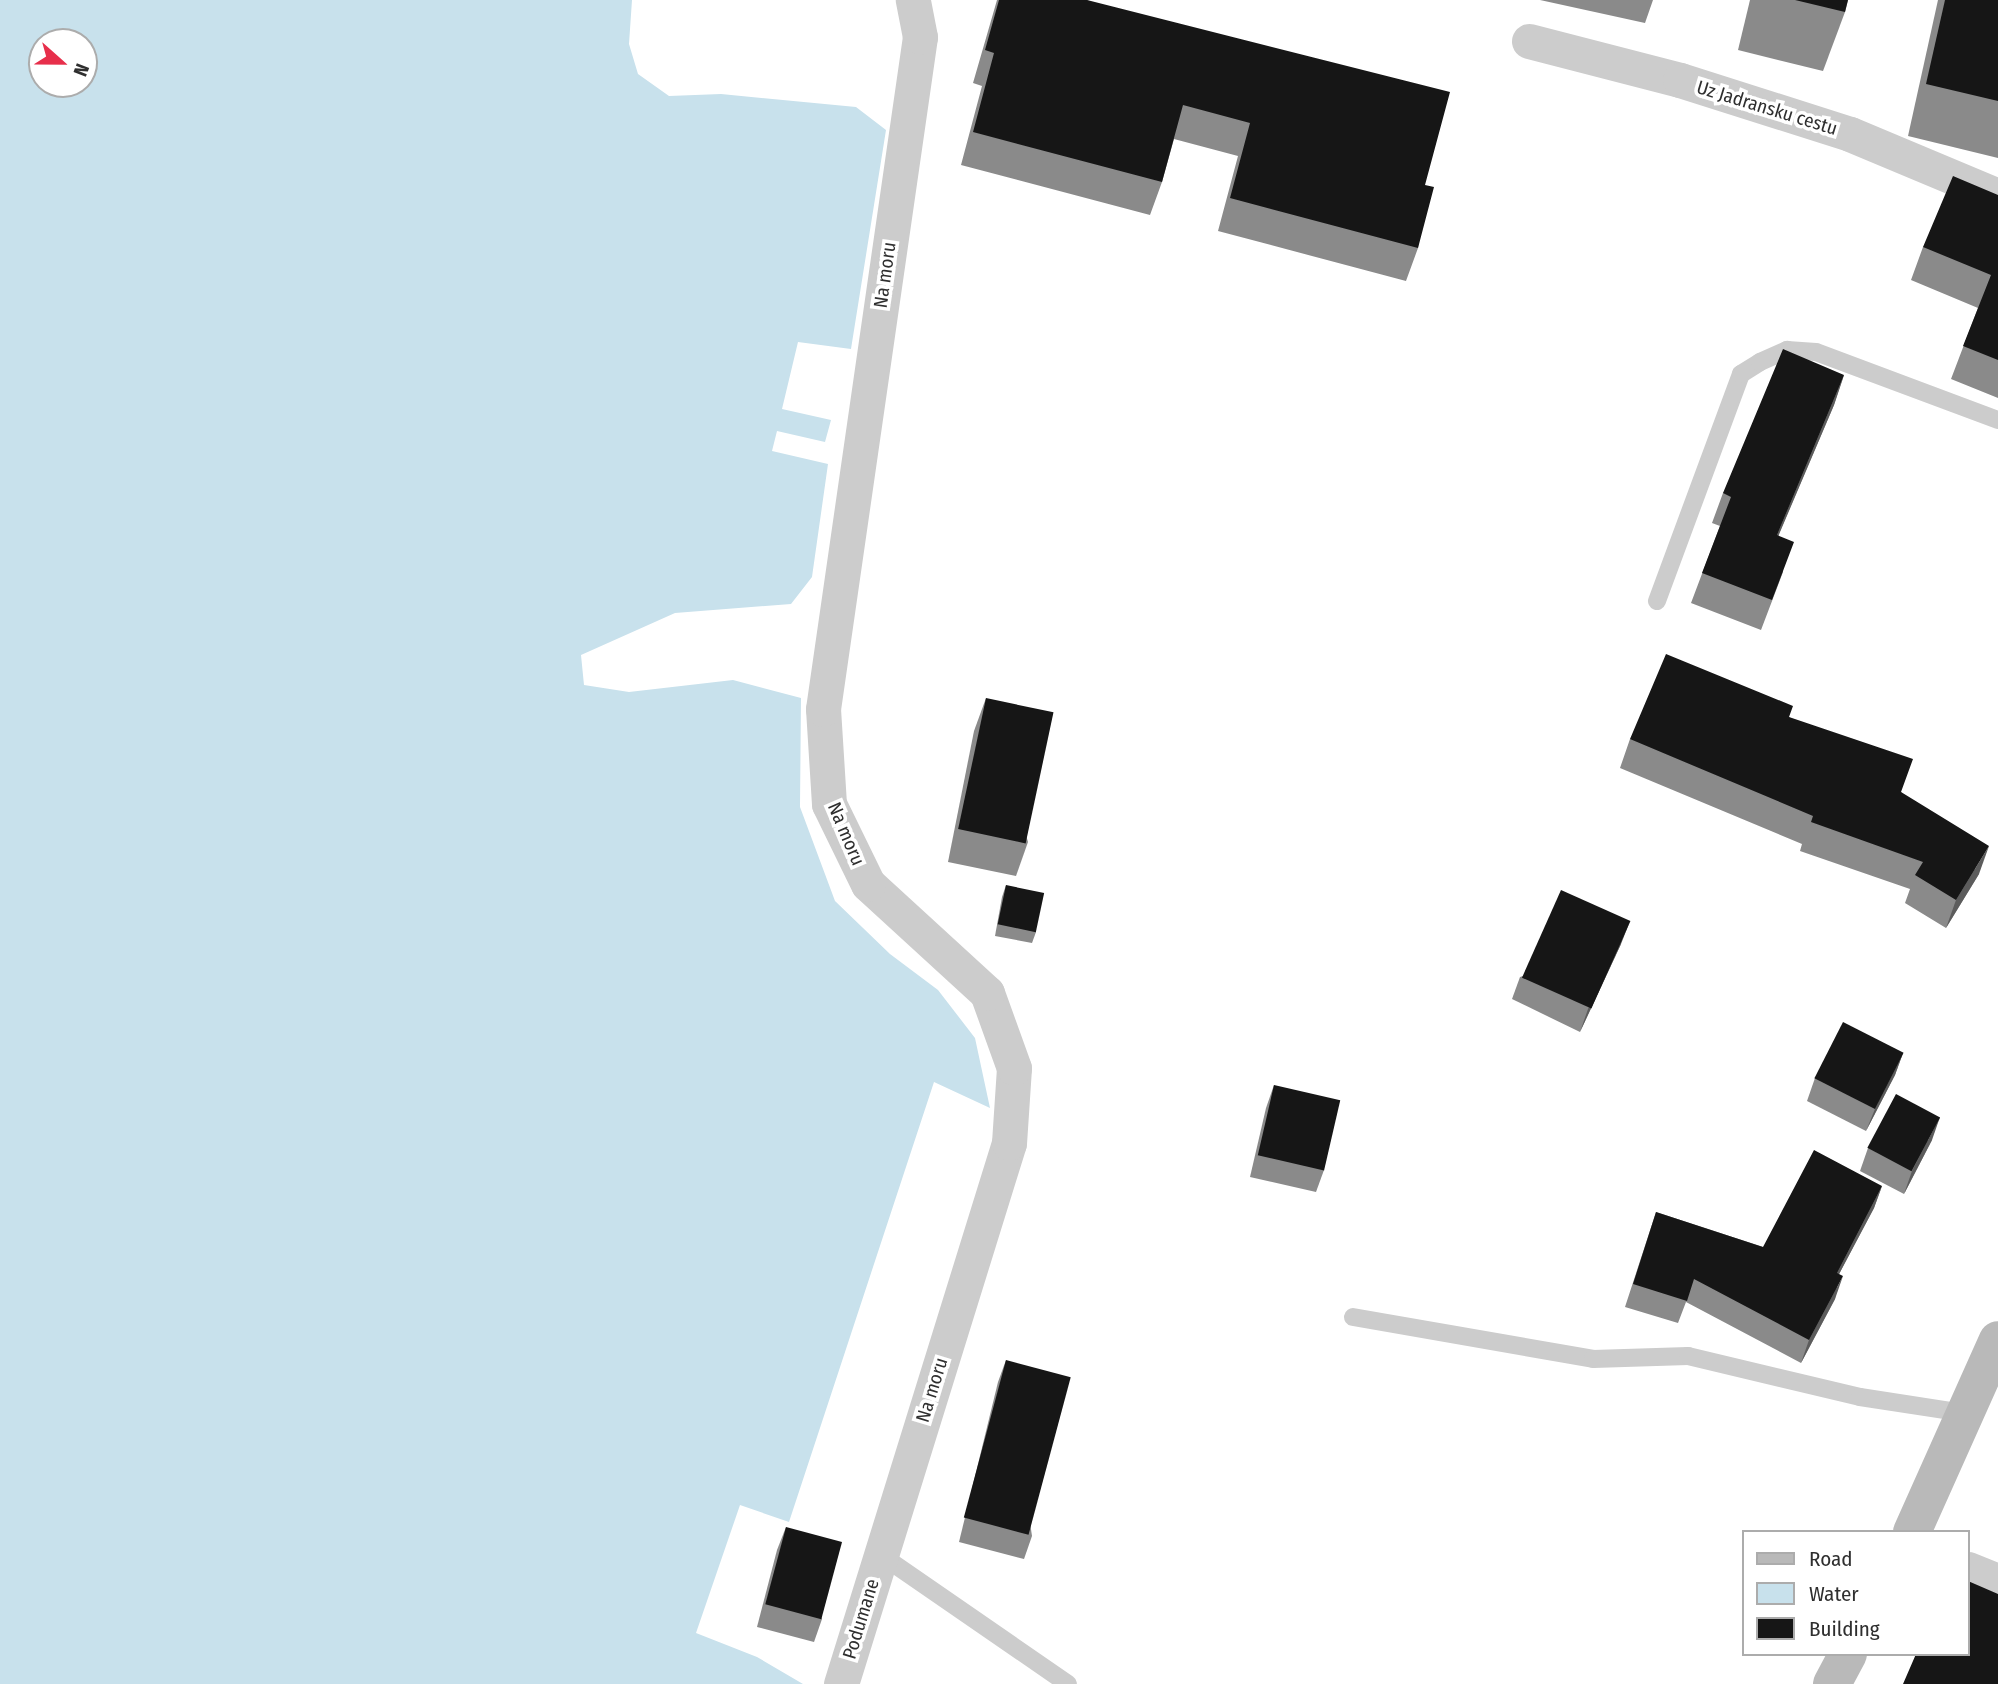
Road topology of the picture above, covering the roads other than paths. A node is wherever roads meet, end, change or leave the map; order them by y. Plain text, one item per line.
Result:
1 (913, 0) edge
2 (1529, 40) dead end
3 (1998, 196) edge
4 (1998, 420) edge
5 (1657, 601) dead end
6 (1353, 1317) dead end
7 (1994, 1357) edge
8 (1965, 1413) junction
9 (1913, 1530) edge
10 (881, 1555) junction
11 (1970, 1570) edge
12 (1998, 1581) edge
13 (1847, 1656) edge
14 (841, 1684) edge
15 (1068, 1684) edge
16 (1832, 1684) edge

1 - 10 street, Na moru
2 - 3 street, Uz Jadransku cestu
4 - 5 lane
6 - 8 lane
7 - 8 main road
8 - 9 main road
10 - 14 street, Podumane
10 - 15 lane
11 - 12 street
13 - 16 main road

